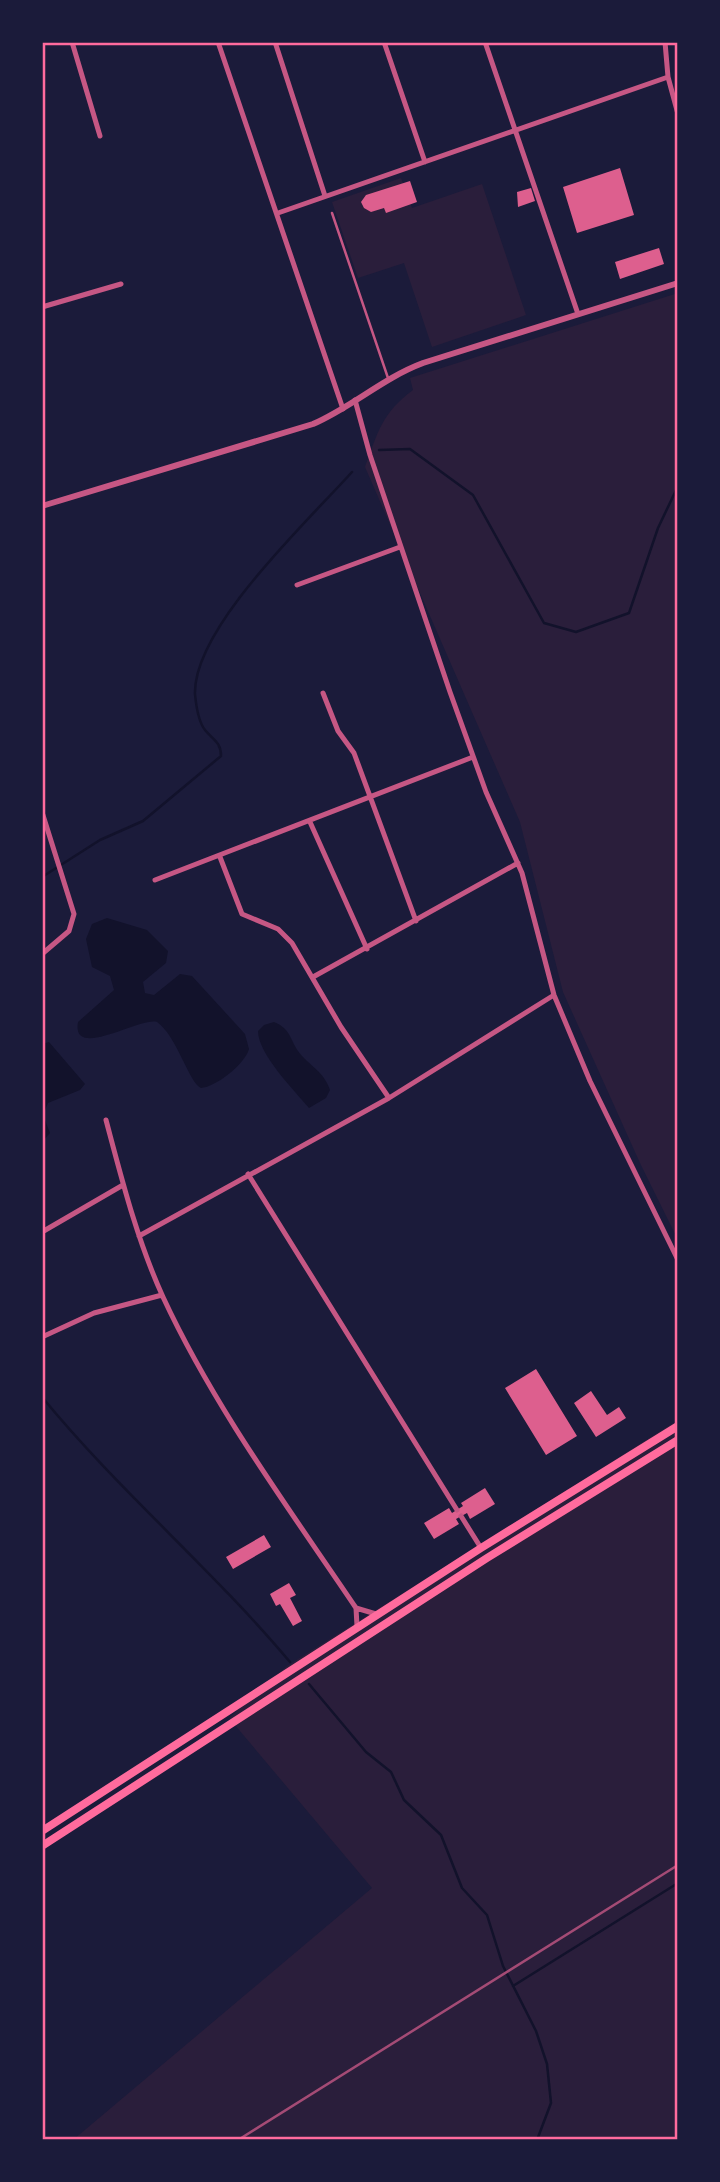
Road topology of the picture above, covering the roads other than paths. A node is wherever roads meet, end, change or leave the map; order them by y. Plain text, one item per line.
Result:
1 (72, 42) edge
2 (218, 42) edge
3 (275, 42) edge
4 (384, 42) edge
5 (486, 42) edge
6 (665, 42) edge
7 (668, 77) junction
8 (678, 114) edge
9 (516, 130) junction
10 (100, 136) dead end
11 (425, 162) junction
12 (325, 196) junction
13 (278, 213) junction
14 (332, 213) dead end
15 (678, 283) edge
16 (121, 284) dead end
17 (42, 307) edge
18 (578, 314) junction
19 (388, 378) junction
20 (355, 400) junction
21 (343, 409) junction
22 (42, 497) edge
23 (43, 506) edge
24 (400, 547) junction
25 (296, 585) dead end
26 (323, 693) dead end
27 (473, 757) junction
28 (370, 799) junction
29 (42, 812) edge
30 (310, 822) junction
31 (220, 857) junction
32 (518, 863) junction
33 (155, 880) dead end
34 (416, 921) junction
35 (367, 949) junction
36 (42, 954) edge
37 (313, 977) junction
38 (554, 995) junction
39 (390, 1098) junction
40 (106, 1120) dead end
41 (248, 1174) junction
42 (123, 1185) junction
43 (42, 1232) edge
44 (139, 1236) junction
45 (678, 1260) edge
46 (162, 1295) junction
47 (42, 1337) edge
48 (678, 1426) edge
49 (678, 1440) edge
50 (457, 1510) dead end
51 (461, 1516) dead end
52 (481, 1548) junction
53 (356, 1608) junction
54 (376, 1614) junction
55 (358, 1626) junction
56 (42, 1831) edge
57 (42, 1846) edge

1 - 10 street
2 - 13 street
3 - 12 street
4 - 11 street
5 - 9 street
6 - 7 street
7 - 8 street
7 - 9 street
9 - 11 street
9 - 18 street
11 - 12 street
12 - 13 street
13 - 21 street
14 - 19 lane
15 - 18 street
16 - 17 street
18 - 19 street
19 - 20 street
20 - 21 street
20 - 24 street
21 - 23 street
22 - 23 street
24 - 25 street
24 - 27 street
26 - 28 street
27 - 28 street
27 - 32 street
28 - 30 street
28 - 34 street
29 - 36 street
30 - 31 street
30 - 35 street
31 - 33 street
31 - 37 street
32 - 34 street
32 - 38 street
34 - 35 street
35 - 37 street
37 - 39 street
38 - 39 street
38 - 45 street
39 - 41 street
40 - 42 street
41 - 44 street
41 - 50 street
42 - 43 street
42 - 44 street
44 - 46 street
46 - 47 street
46 - 53 street
48 - 52 main road
49 - 57 main road
51 - 52 street
52 - 54 main road
53 - 54 street
53 - 55 street
54 - 55 main road
55 - 56 main road

